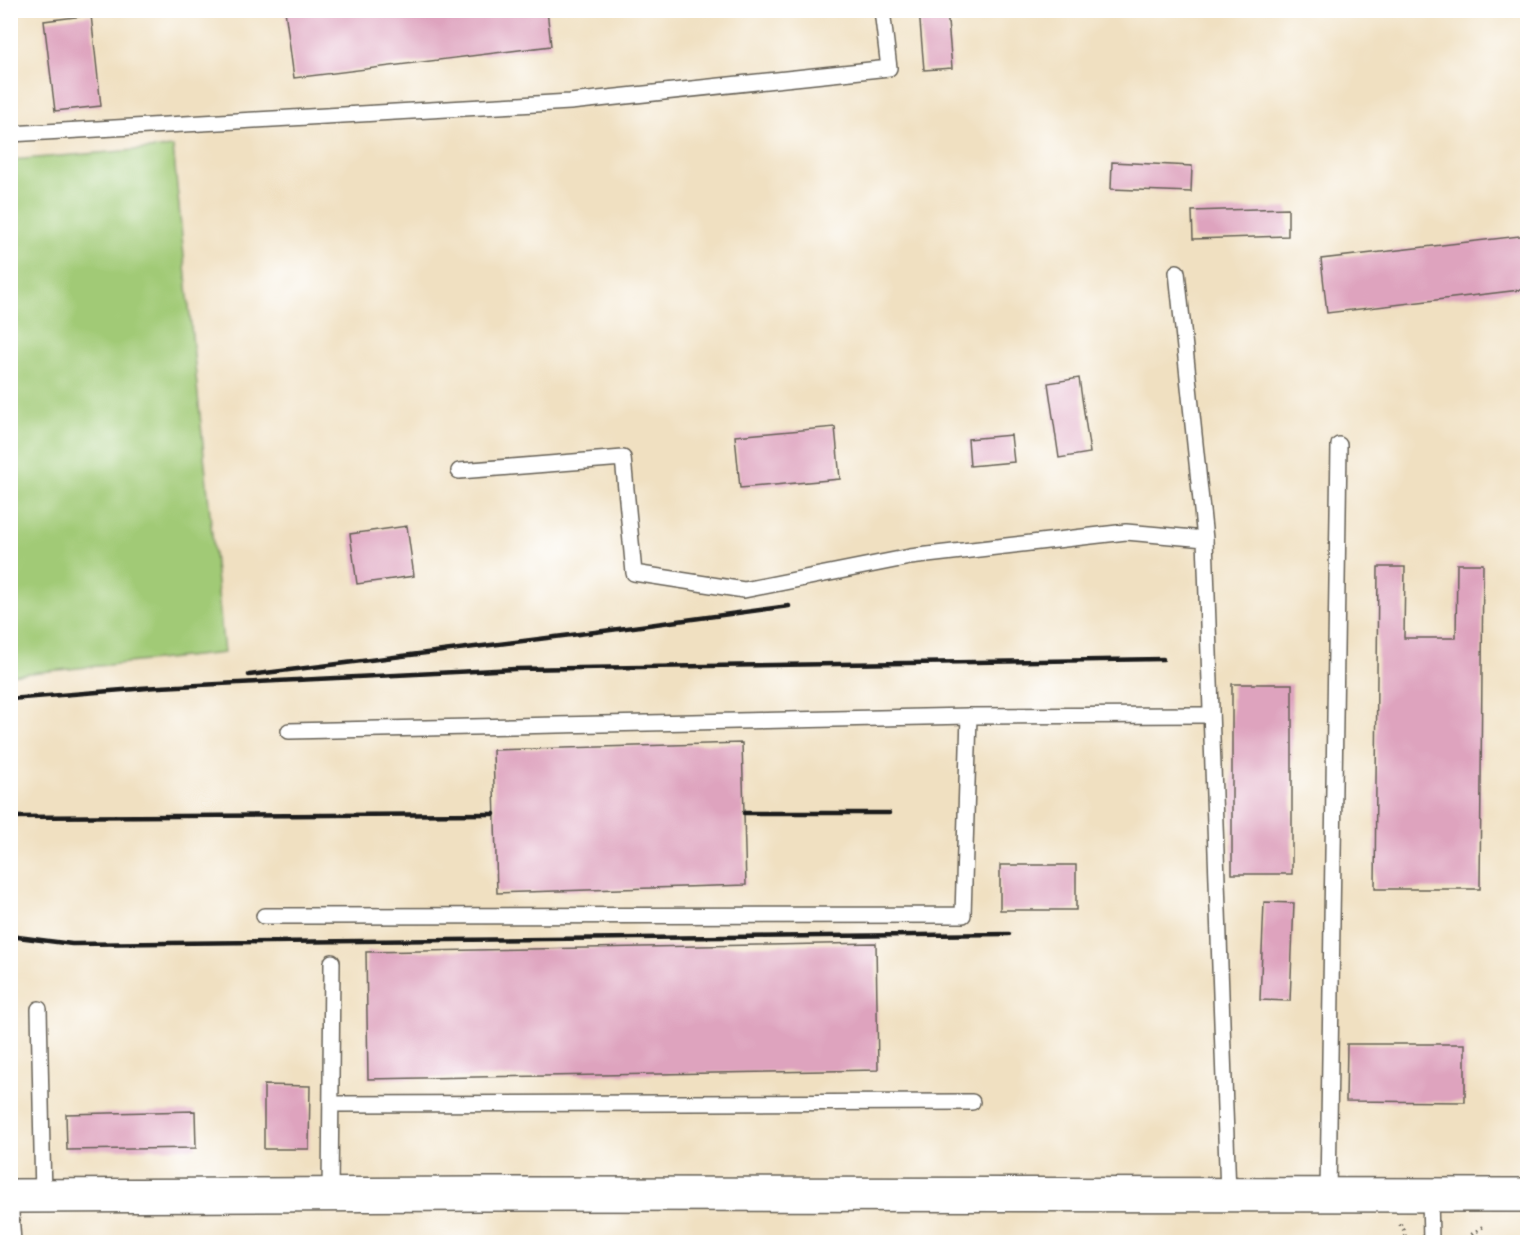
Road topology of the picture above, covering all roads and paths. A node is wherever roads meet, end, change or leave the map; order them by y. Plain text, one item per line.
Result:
1 (882, 10) edge
2 (10, 134) edge
3 (1177, 272) dead end
4 (1339, 445) dead end
5 (459, 471) dead end
6 (1205, 539) junction
7 (1211, 715) junction
8 (969, 716) junction
9 (289, 731) dead end
10 (264, 916) dead end
11 (332, 962) dead end
12 (39, 1009) dead end
13 (972, 1102) dead end
14 (331, 1104) junction
15 (1228, 1194) junction
16 (1328, 1194) junction
17 (1430, 1194) junction
18 (330, 1195) junction
19 (1527, 1195) edge
20 (43, 1196) junction
21 (10, 1197) edge
22 (13, 1242) edge
23 (1431, 1242) edge

1 - 2 lane
3 - 6 lane
4 - 16 lane
5 - 6 lane
6 - 7 lane
7 - 8 lane
7 - 15 lane
8 - 9 lane
8 - 10 lane
11 - 14 lane
12 - 20 lane
13 - 14 lane
14 - 18 lane
15 - 16 street
15 - 18 street
16 - 17 street
17 - 19 street
17 - 23 lane
18 - 20 street
20 - 21 street
21 - 22 lane

